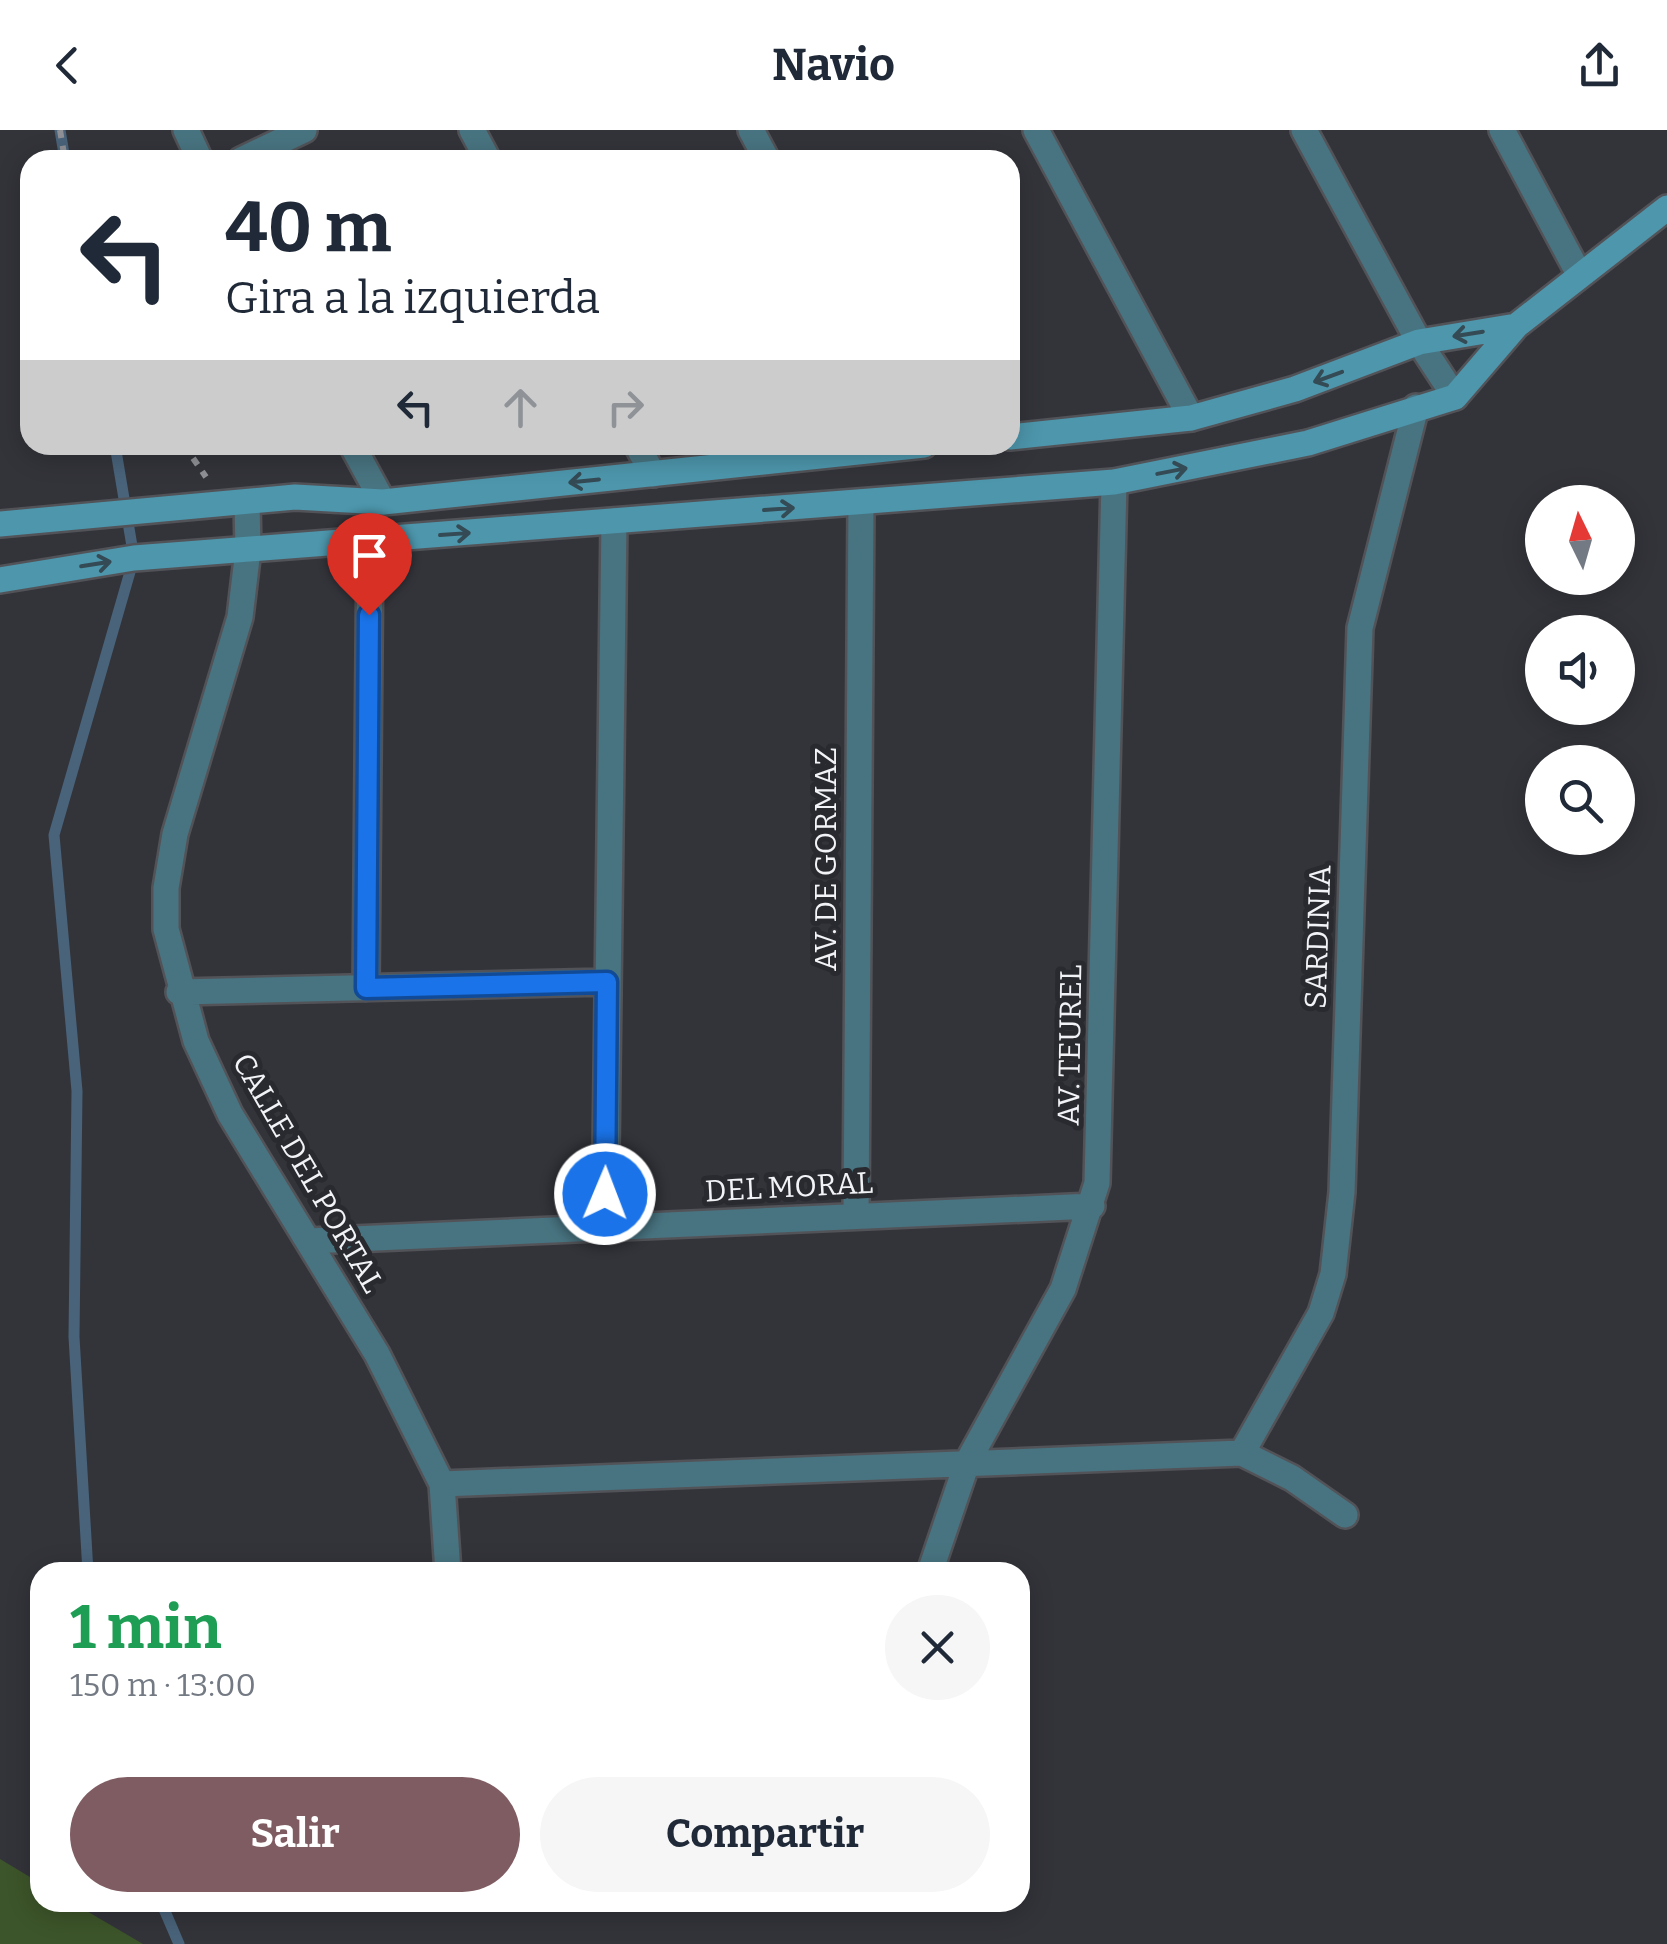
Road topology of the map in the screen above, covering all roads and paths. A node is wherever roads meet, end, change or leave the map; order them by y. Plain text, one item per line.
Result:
1 (304, 130) edge
2 (1036, 130) edge
3 (1304, 130) edge
4 (1502, 130) edge
5 (262, 150) edge
6 (1667, 208) edge
7 (1579, 274) junction
8 (1516, 326) junction
9 (1419, 342) junction
10 (1455, 397) junction
11 (1416, 407) junction
12 (1191, 418) junction
13 (1020, 436) edge
14 (357, 455) edge
15 (643, 455) edge
16 (830, 455) edge
17 (652, 474) junction
18 (1114, 482) junction
19 (247, 502) junction
20 (383, 502) junction
21 (860, 502) junction
22 (614, 521) junction
23 (0, 524) edge
24 (370, 540) junction
25 (248, 550) junction
26 (0, 580) edge
27 (607, 982) junction
28 (366, 988) junction
29 (179, 992) junction
30 (1092, 1206) junction
31 (856, 1215) junction
32 (605, 1230) junction
33 (309, 1241) junction
34 (1242, 1452) junction
35 (967, 1464) junction
36 (442, 1484) junction
37 (1345, 1516) dead end
38 (447, 1562) edge
39 (933, 1562) edge

1 - 5 street
2 - 12 street
3 - 9 street
4 - 7 street
6 - 7 street
7 - 8 street
8 -> 9 street
8 - 10 street
9 - 10 street
9 -> 12 street
10 - 11 street
18 -> 11 street
11 - 34 street, SARDINIA
12 - 13 street
14 - 20 street
15 - 17 street
16 - 17 street
17 -> 20 street
18 - 21 street
18 - 30 street, AV. TEUREL
19 - 20 street
19 - 23 street
19 - 25 street, CALLE DEL PORTAL
22 -> 21 street
21 - 31 street, AV. DE GORMAZ
24 -> 22 street
22 - 27 street
24 - 25 street
24 - 28 street
26 -> 25 street
25 - 29 street, CALLE DEL PORTAL
27 - 28 street
27 - 32 street
28 - 29 street
29 - 33 street, CALLE DEL PORTAL
30 - 31 street, DEL MORAL
30 - 35 street, AV. TEUREL
31 - 32 street, DEL MORAL
32 - 33 street, DEL MORAL
33 - 36 street, CALLE DEL PORTAL
34 - 35 street
34 - 37 street
35 - 36 street
35 - 39 street, AV. TEUREL
36 - 38 street, CALLE DEL PORTAL

